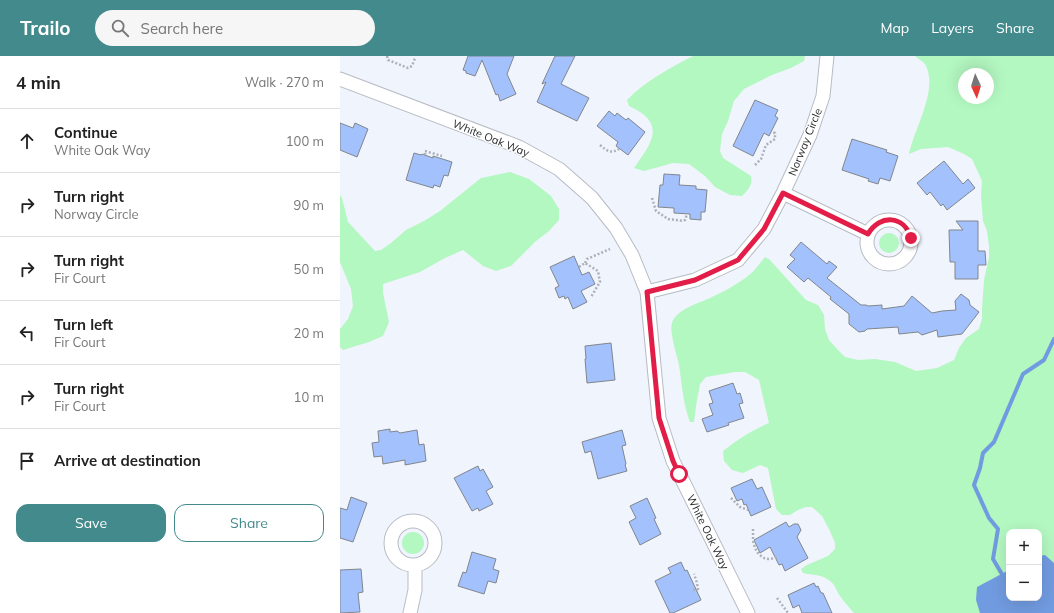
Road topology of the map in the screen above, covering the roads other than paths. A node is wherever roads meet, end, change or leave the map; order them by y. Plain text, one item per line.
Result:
1 (827, 56) edge
2 (340, 79) edge
3 (783, 193) junction
4 (868, 234) dead end
5 (647, 292) junction
6 (415, 565) dead end
7 (410, 613) edge
8 (748, 613) edge

1 - 3 street, Norway Circle
2 - 5 street, White Oak Way
3 - 4 street
3 - 5 street, Norway Circle
5 - 8 street, White Oak Way
6 - 7 street

